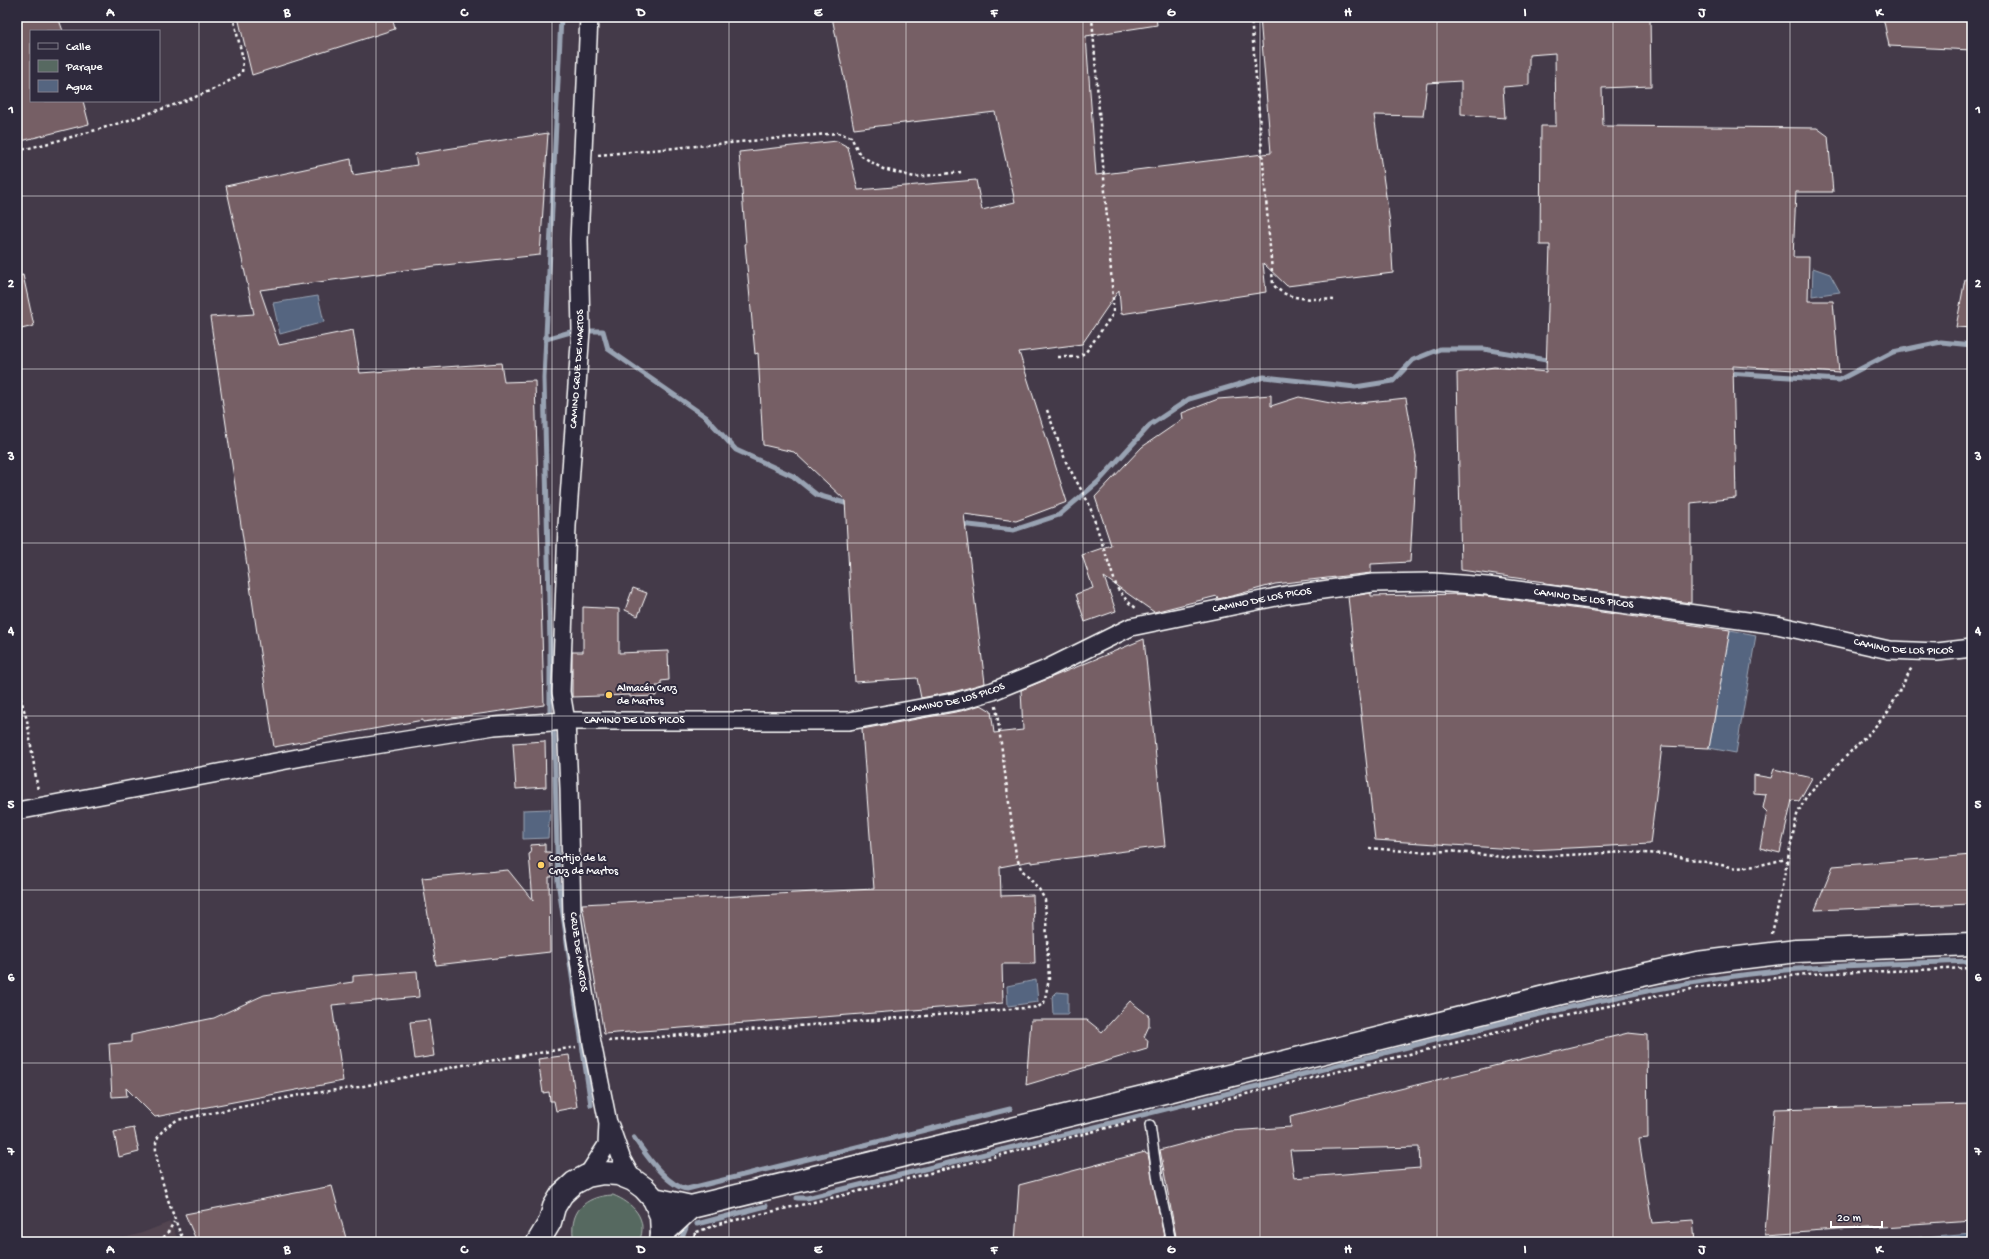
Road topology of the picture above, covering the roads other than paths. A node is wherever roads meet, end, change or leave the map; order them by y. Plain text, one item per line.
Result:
1 (589, 17) edge
2 (1972, 648) edge
3 (556, 721) junction
4 (17, 811) edge
5 (1972, 944) edge
6 (1147, 1122) road end
7 (608, 1123) junction
8 (587, 1176) junction
9 (633, 1180) junction
10 (654, 1199) junction
11 (691, 1207) junction
12 (550, 1232) edge
13 (662, 1238) edge
14 (538, 1242) edge
15 (1171, 1242) edge

1 - 3 street, CAMINO CRUZ DE MARTOS
2 - 3 street, CAMINO DE LOS PICOS
3 - 4 street, CAMINO DE LOS PICOS
3 - 7 street, CRUZ DE MARTOS
5 - 11 main road
6 - 15 lane
7 - 8 street, CRUZ DE MARTOS
7 - 9 street
8 - 9 main road
8 - 12 main road
9 - 10 main road
10 - 11 main road
10 - 13 main road
11 - 13 main road
12 - 14 main road

